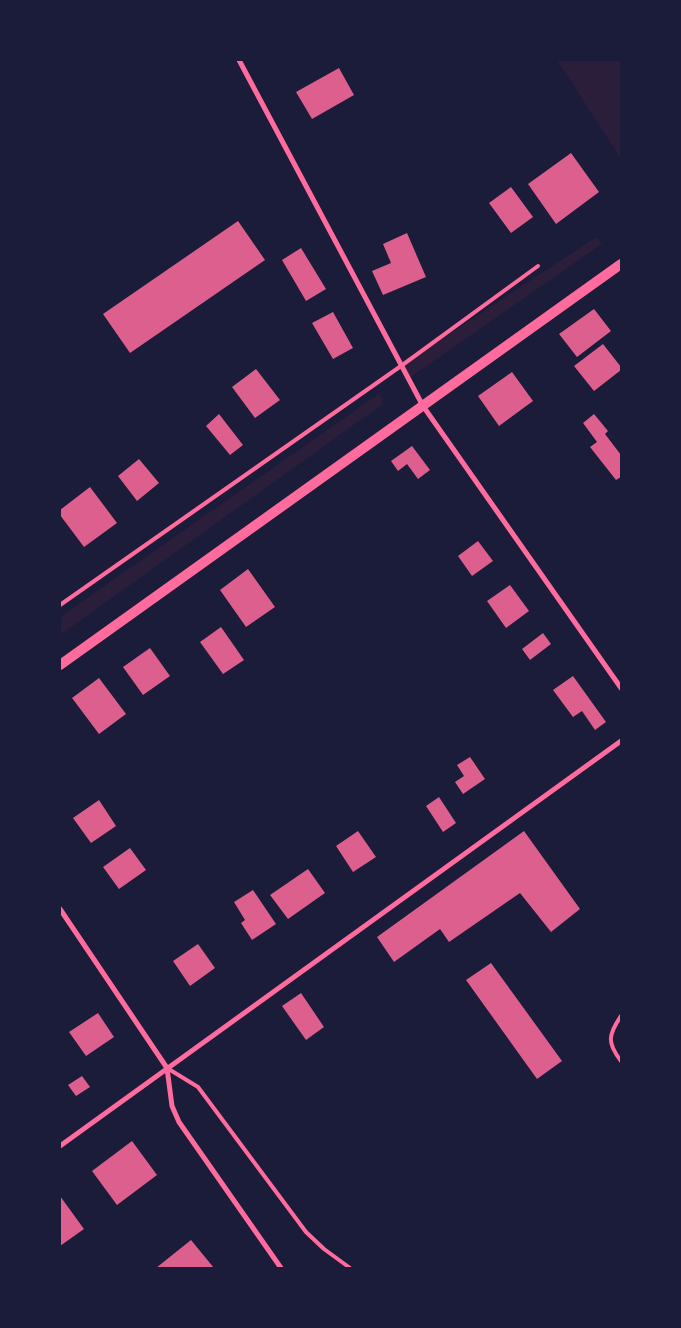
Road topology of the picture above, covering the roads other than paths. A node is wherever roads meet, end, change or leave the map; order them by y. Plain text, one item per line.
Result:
1 (239, 60) edge
2 (621, 264) edge
3 (538, 266) dead end
4 (400, 366) junction
5 (423, 406) junction
6 (60, 605) edge
7 (60, 665) edge
8 (621, 688) edge
9 (621, 741) edge
10 (60, 909) edge
11 (621, 1016) edge
12 (621, 1061) edge
13 (167, 1068) junction
14 (60, 1146) edge
15 (281, 1268) edge
16 (350, 1268) edge

1 - 4 street
2 - 5 main road
3 - 4 lane
4 - 5 street
4 - 6 lane
5 - 7 main road
5 - 8 street
9 - 13 street
10 - 13 street
11 - 12 lane
13 - 14 street
13 - 15 street
13 - 16 lane

